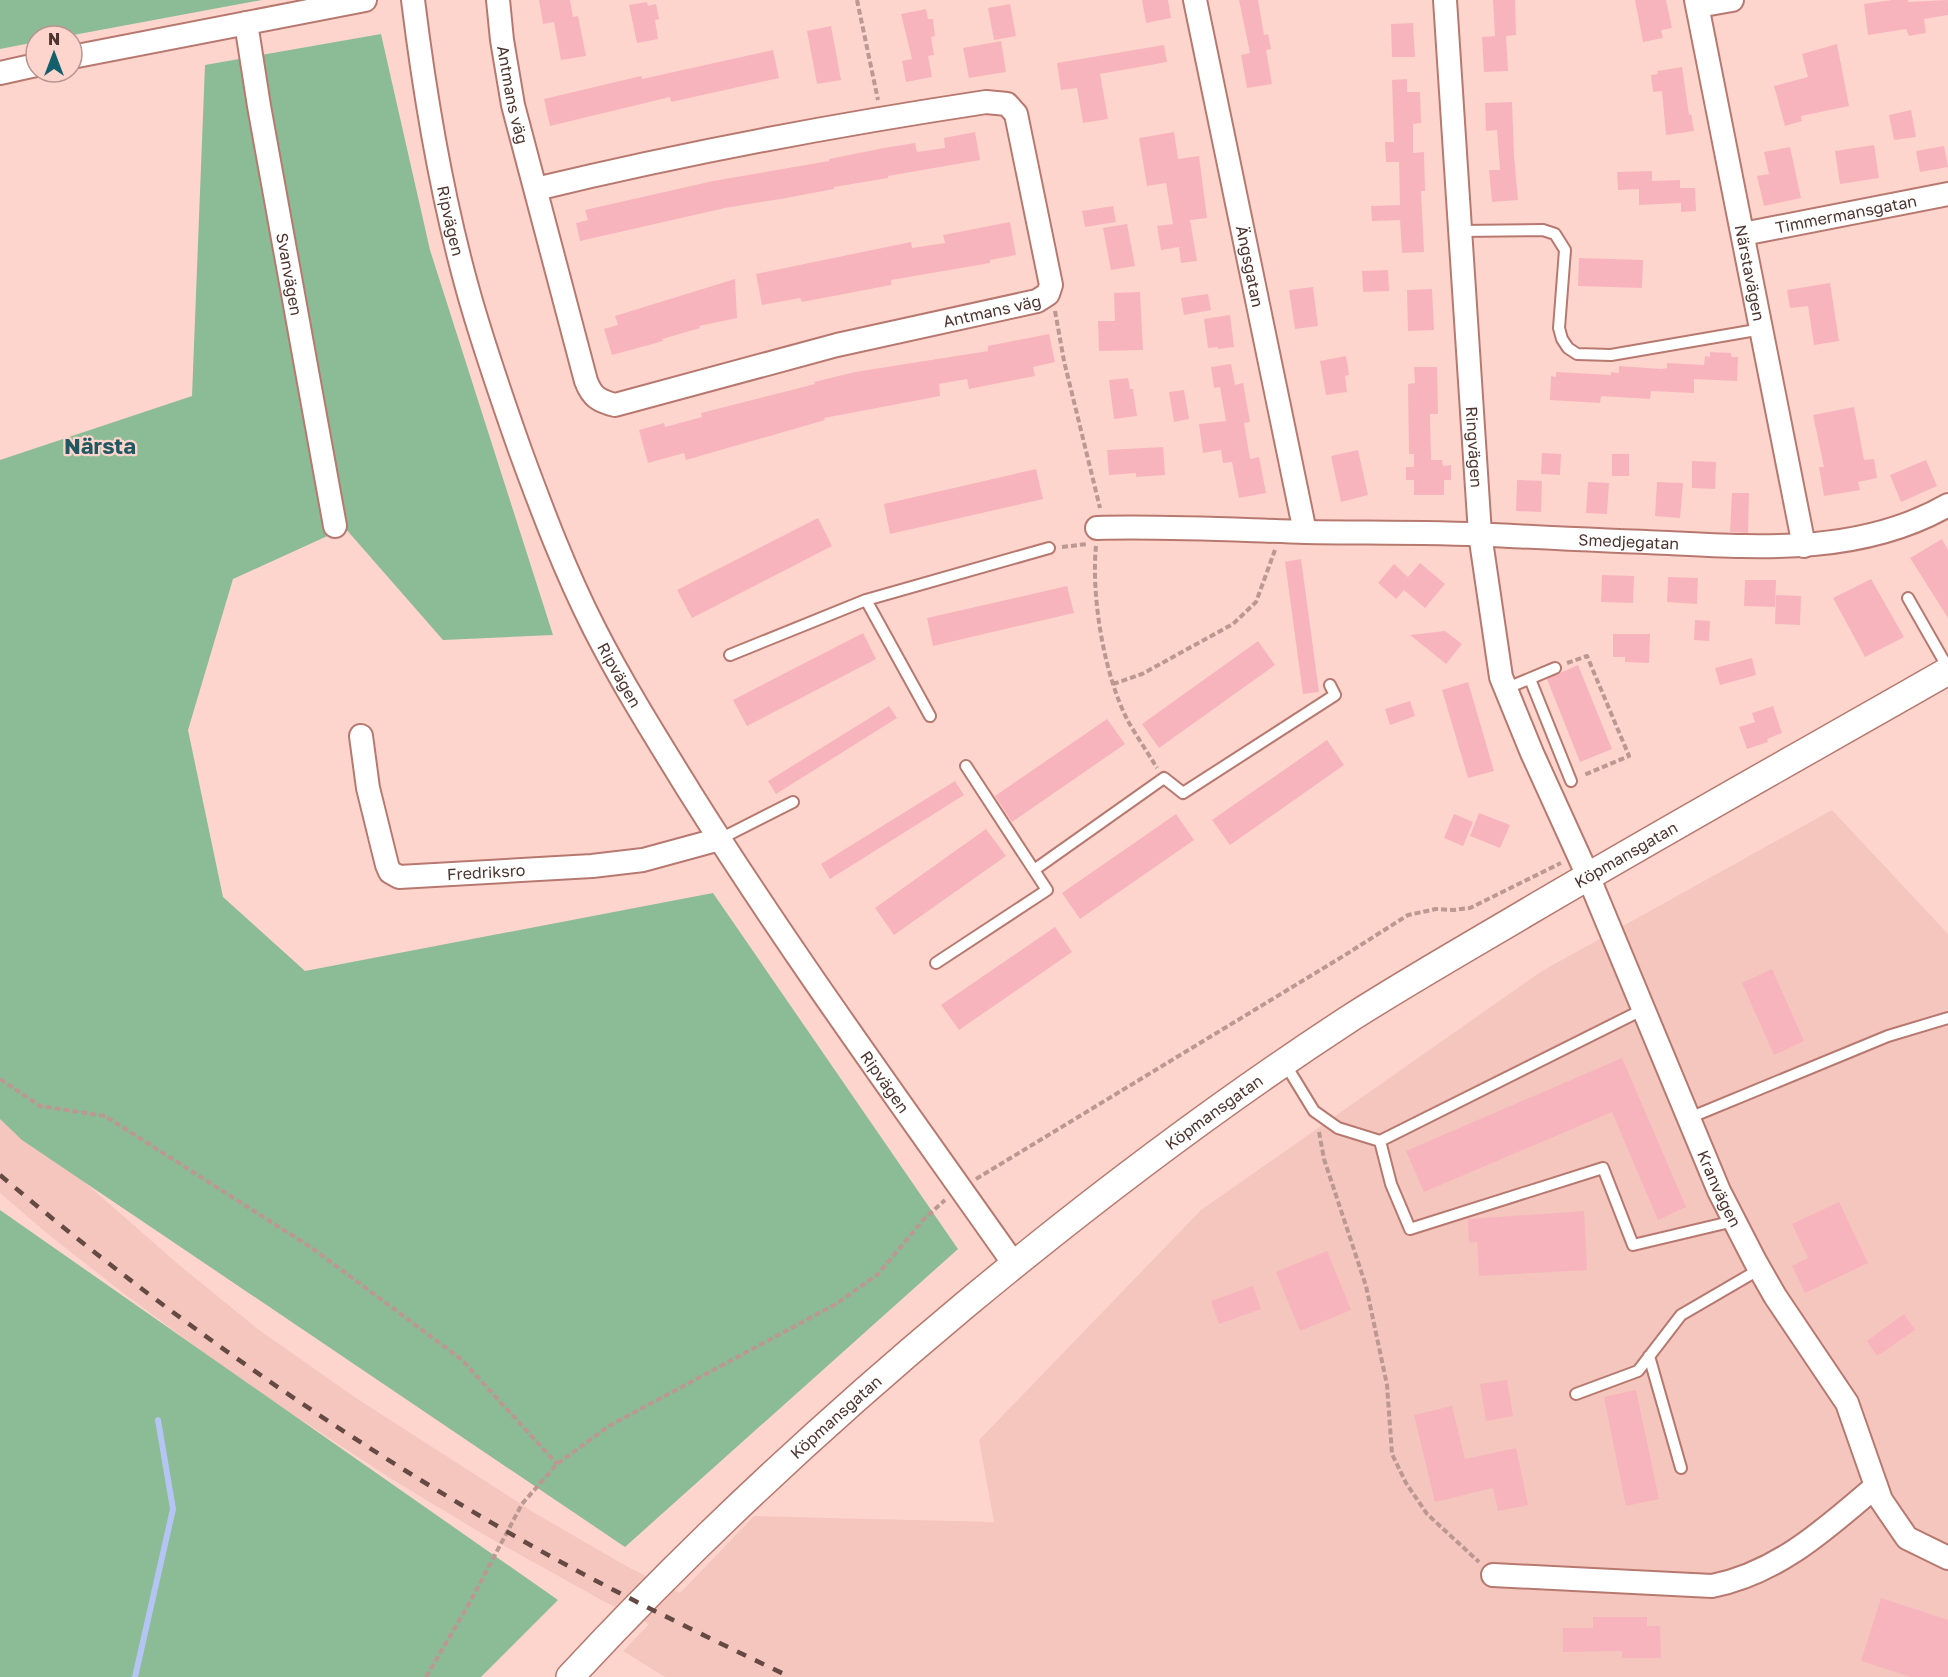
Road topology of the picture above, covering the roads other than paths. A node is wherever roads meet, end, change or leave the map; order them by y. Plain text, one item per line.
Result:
1 (365, 0) edge
2 (413, 0) edge
3 (498, 0) edge
4 (1195, 0) edge
5 (1445, 0) edge
6 (1732, 0) edge
7 (1697, 3) edge
8 (246, 22) junction
9 (84, 55) edge
10 (24, 68) edge
11 (0, 73) edge
12 (536, 189) junction
13 (1948, 194) edge
14 (1460, 231) junction
15 (1743, 234) junction
16 (1762, 329) junction
17 (1948, 505) edge
18 (335, 526) dead end
19 (1305, 532) junction
20 (1480, 534) junction
21 (1096, 536) road end
22 (1804, 546) junction
23 (1049, 548) road end
24 (1908, 598) dead end
25 (866, 600) junction
26 (729, 655) dead end
27 (1555, 668) road end
28 (1948, 669) edge
29 (1530, 679) junction
30 (1330, 685) dead end
31 (1505, 689) junction
32 (930, 716) dead end
33 (361, 736) dead end
34 (966, 766) dead end
35 (1571, 781) road end
36 (793, 802) dead end
37 (720, 839) junction
38 (1583, 865) junction
39 (1034, 870) junction
40 (936, 963) dead end
41 (1644, 1009) junction
42 (1948, 1018) edge
43 (1284, 1062) junction
44 (1689, 1118) junction
45 (1380, 1141) junction
46 (1734, 1221) junction
47 (1014, 1264) junction
48 (1760, 1269) junction
49 (1649, 1356) junction
50 (1576, 1394) dead end
51 (1681, 1468) dead end
52 (1876, 1486) junction
53 (1948, 1558) edge
54 (1493, 1575) road end
55 (570, 1677) edge

1 - 8 street
2 - 37 street, Ripvägen
3 - 12 street, Antmans väg
4 - 19 street, Ängsgatan
5 - 14 street, Ringvägen
6 - 7 street
7 - 15 street, Närstavägen
8 - 9 street
8 - 18 street, Svanvägen
10 - 11 street
12 - 12 street, Antmans väg
13 - 15 street, Timmermansgatan
14 - 16 lane
14 - 20 street, Ringvägen
15 - 16 street, Närstavägen
16 - 22 street, Närstavägen
17 - 22 street, Smedjegatan
19 - 20 street, Smedjegatan
19 - 21 street, Smedjegatan
20 - 22 street, Smedjegatan
20 - 31 street, Ringvägen
23 - 25 lane
24 - 28 lane
25 - 26 lane
25 - 32 lane
27 - 29 lane
28 - 38 street, Köpmansgatan
29 - 31 lane
29 - 35 lane
30 - 39 lane
31 - 38 street, Ringvägen
33 - 37 street, Fredriksro
34 - 39 lane
36 - 37 lane
37 - 47 street, Ripvägen
38 - 41 street, Kranvägen
38 - 43 street, Köpmansgatan
39 - 40 lane
41 - 44 street, Kranvägen
41 - 45 lane
42 - 44 lane
43 - 45 lane
43 - 47 street, Köpmansgatan
44 - 46 street, Kranvägen
45 - 46 lane
46 - 48 street, Kranvägen
47 - 55 street, Köpmansgatan
48 - 49 lane
48 - 52 street, Kranvägen
49 - 50 lane
49 - 51 lane
52 - 53 street, Kranvägen
52 - 54 street

